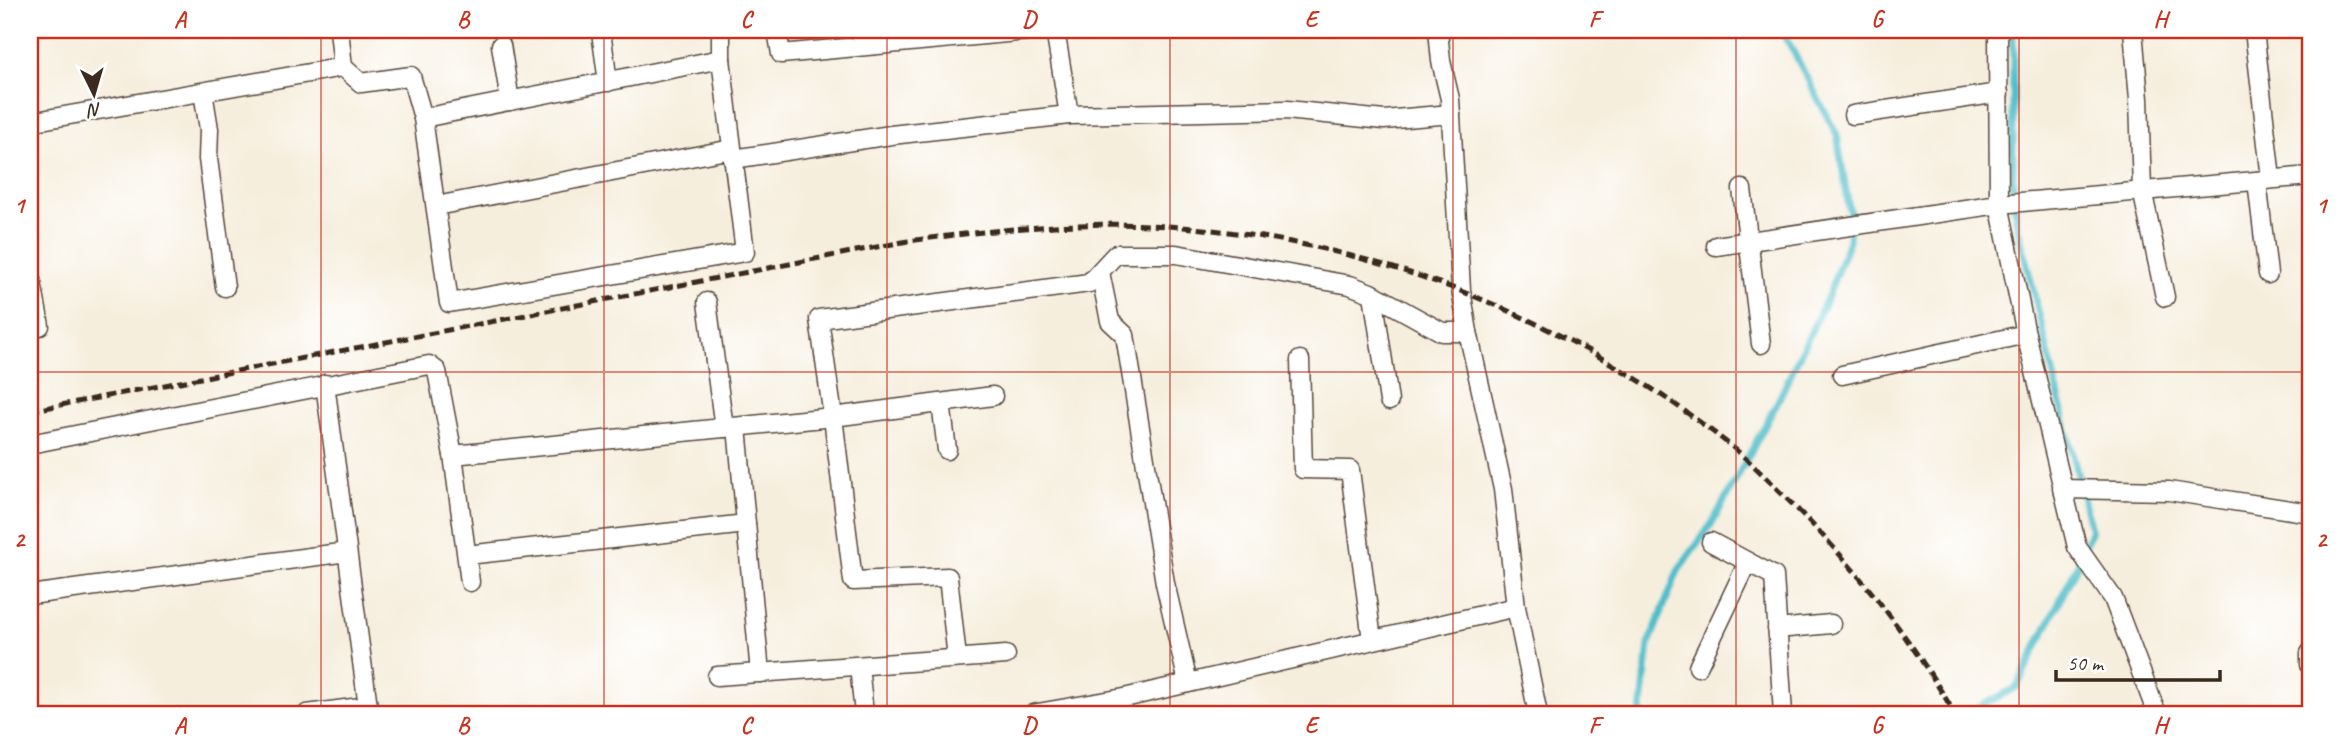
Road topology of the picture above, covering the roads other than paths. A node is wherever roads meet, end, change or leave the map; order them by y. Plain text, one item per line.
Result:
1 (339, 30) edge
2 (720, 30) edge
3 (777, 30) edge
4 (1038, 30) edge
5 (1055, 30) edge
6 (1438, 30) edge
7 (1998, 30) edge
8 (2133, 30) edge
9 (2254, 30) edge
10 (601, 32) edge
11 (501, 45) dead end
12 (721, 59) junction
13 (343, 67) junction
14 (608, 82) junction
15 (203, 92) junction
16 (1999, 93) junction
17 (510, 101) junction
18 (1451, 114) junction
19 (1069, 115) junction
20 (1853, 115) dead end
21 (423, 118) junction
22 (30, 121) edge
23 (733, 154) junction
24 (2310, 176) edge
25 (2264, 180) junction
26 (1742, 189) dead end
27 (2141, 190) junction
28 (1999, 204) junction
29 (436, 206) junction
30 (1750, 242) junction
31 (1716, 246) dead end
32 (30, 272) edge
33 (1100, 272) junction
34 (2268, 274) dead end
35 (225, 287) dead end
36 (1373, 294) junction
37 (2165, 297) dead end
38 (707, 302) dead end
39 (40, 326) dead end
40 (1468, 332) junction
41 (2026, 334) junction
42 (1762, 344) dead end
43 (1300, 360) dead end
44 (1842, 375) dead end
45 (325, 384) junction
46 (993, 396) dead end
47 (1389, 401) dead end
48 (941, 403) junction
49 (833, 417) junction
50 (731, 427) junction
51 (30, 444) edge
52 (947, 450) dead end
53 (453, 456) junction
54 (2062, 489) junction
55 (2310, 513) edge
56 (746, 524) junction
57 (1711, 542) dead end
58 (347, 552) junction
59 (467, 555) junction
60 (1748, 562) junction
61 (470, 582) dead end
62 (30, 595) edge
63 (1516, 607) junction
64 (1831, 624) dead end
65 (1777, 629) junction
66 (1372, 640) junction
67 (2310, 653) edge
68 (1006, 655) dead end
69 (957, 658) junction
70 (2310, 665) edge
71 (859, 666) junction
72 (1698, 667) dead end
73 (760, 673) junction
74 (717, 676) dead end
75 (1188, 683) junction
76 (369, 710) edge
77 (1081, 711) edge
78 (307, 714) edge
79 (864, 714) edge
80 (1032, 714) edge
81 (1538, 714) edge
82 (1783, 714) edge
83 (2157, 714) edge

1 - 13 street
2 - 12 street
3 - 4 street
5 - 19 street
6 - 18 street
7 - 16 street
8 - 27 street
9 - 25 street
10 - 14 street
11 - 17 street
12 - 14 street
12 - 23 street
13 - 15 street
13 - 21 street
14 - 17 street
15 - 22 street
15 - 35 street
16 - 20 street
16 - 28 street
17 - 21 street
18 - 19 street
18 - 40 street
19 - 23 street
21 - 29 street
23 - 29 street
23 - 29 street
24 - 25 street
25 - 27 street
25 - 34 street
26 - 30 street
27 - 28 street
27 - 37 street
28 - 30 street
28 - 41 street
30 - 31 street
30 - 42 street
32 - 39 street
33 - 36 street
33 - 49 street
33 - 75 street
36 - 40 street
36 - 47 street
38 - 50 street
40 - 63 street
41 - 44 street
41 - 54 street
43 - 66 street
45 - 51 street
45 - 53 street
45 - 58 street
46 - 48 street
48 - 49 street
48 - 52 street
49 - 50 street
49 - 69 street
50 - 53 street
50 - 56 street
53 - 59 street
54 - 55 street
54 - 83 street
56 - 59 street
56 - 73 street
57 - 60 street
58 - 62 street
58 - 76 street
59 - 61 street
60 - 65 street
60 - 72 street
63 - 66 street
63 - 81 street
64 - 65 street
65 - 82 street
66 - 75 street
67 - 70 street
68 - 69 street
69 - 71 street
71 - 73 street
71 - 79 street
73 - 74 street
75 - 77 street
76 - 78 street
77 - 80 street

